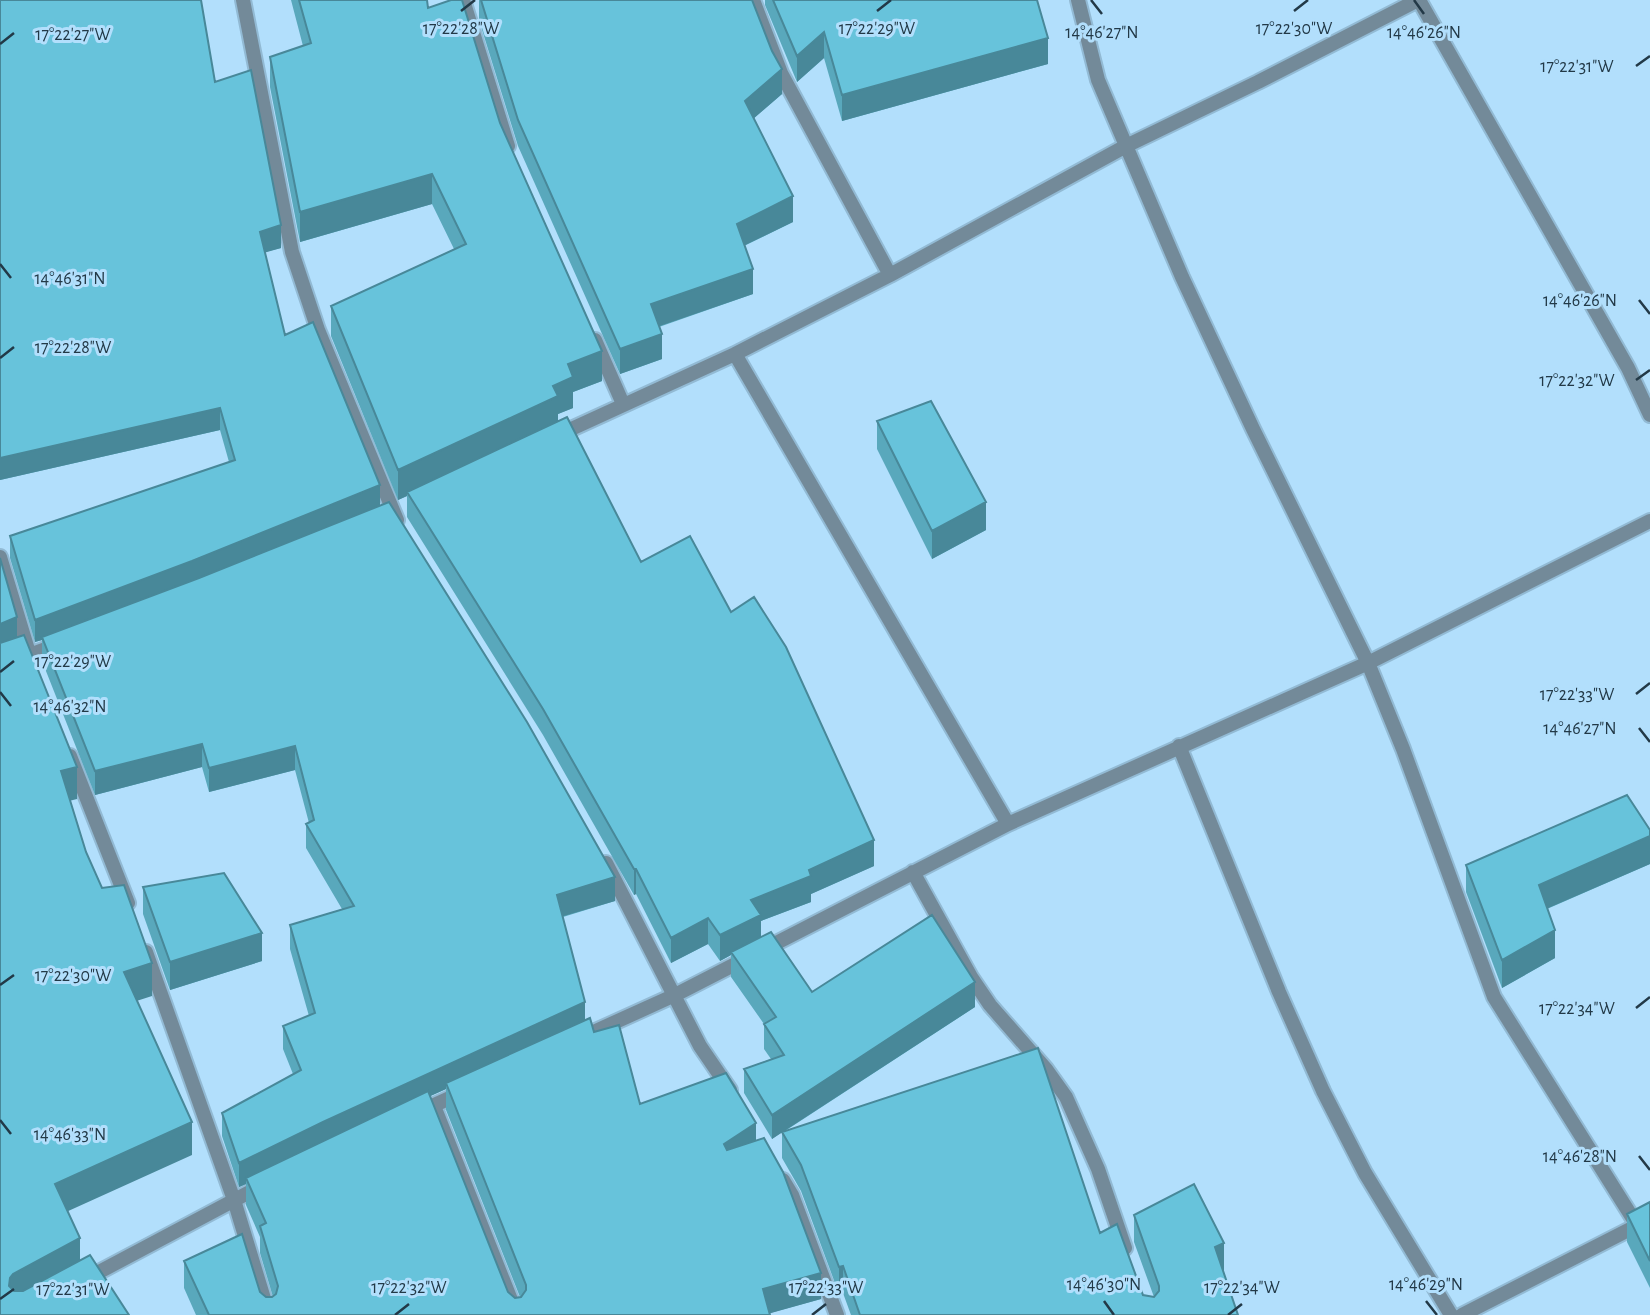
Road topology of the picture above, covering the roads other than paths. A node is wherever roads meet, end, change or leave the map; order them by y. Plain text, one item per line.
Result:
1 (243, 0) edge
2 (463, 0) edge
3 (752, 0) edge
4 (1078, 0) edge
5 (1419, 0) edge
6 (1126, 146) junction
7 (514, 159) edge
8 (890, 275) junction
9 (589, 327) edge
10 (735, 354) junction
11 (623, 404) junction
12 (1650, 415) edge
13 (538, 444) edge
14 (1650, 521) edge
15 (404, 531) edge
16 (0, 557) edge
17 (68, 640) edge
18 (32, 661) junction
19 (1368, 663) junction
20 (0, 666) edge
21 (65, 744) edge
22 (1179, 746) junction
23 (1008, 824) junction
24 (601, 855) edge
25 (913, 872) junction
26 (675, 995) junction
27 (563, 1045) edge
28 (469, 1089) edge
29 (737, 1100) edge
30 (434, 1106) junction
31 (410, 1116) edge
32 (778, 1171) edge
33 (269, 1182) edge
34 (234, 1200) junction
35 (1643, 1222) edge
36 (1128, 1256) edge
37 (71, 1286) edge
38 (269, 1315) edge
39 (517, 1315) edge
40 (837, 1315) edge
41 (1451, 1315) edge
42 (1462, 1315) edge

1 - 15 street
2 - 7 street
3 - 8 street
4 - 6 street
5 - 6 street
5 - 12 street
6 - 8 street
6 - 19 street
8 - 10 street
9 - 11 street
10 - 11 street
10 - 23 street
11 - 13 street
14 - 19 street
16 - 18 street
17 - 18 street
18 - 20 street
19 - 22 street
19 - 35 street
21 - 34 street
22 - 23 street
22 - 41 street
23 - 25 street
24 - 26 street
25 - 26 street
25 - 36 street
26 - 27 street
26 - 29 street
28 - 30 street
30 - 31 street
30 - 39 street
32 - 40 street
33 - 34 street
34 - 37 street
34 - 38 street
35 - 42 street

